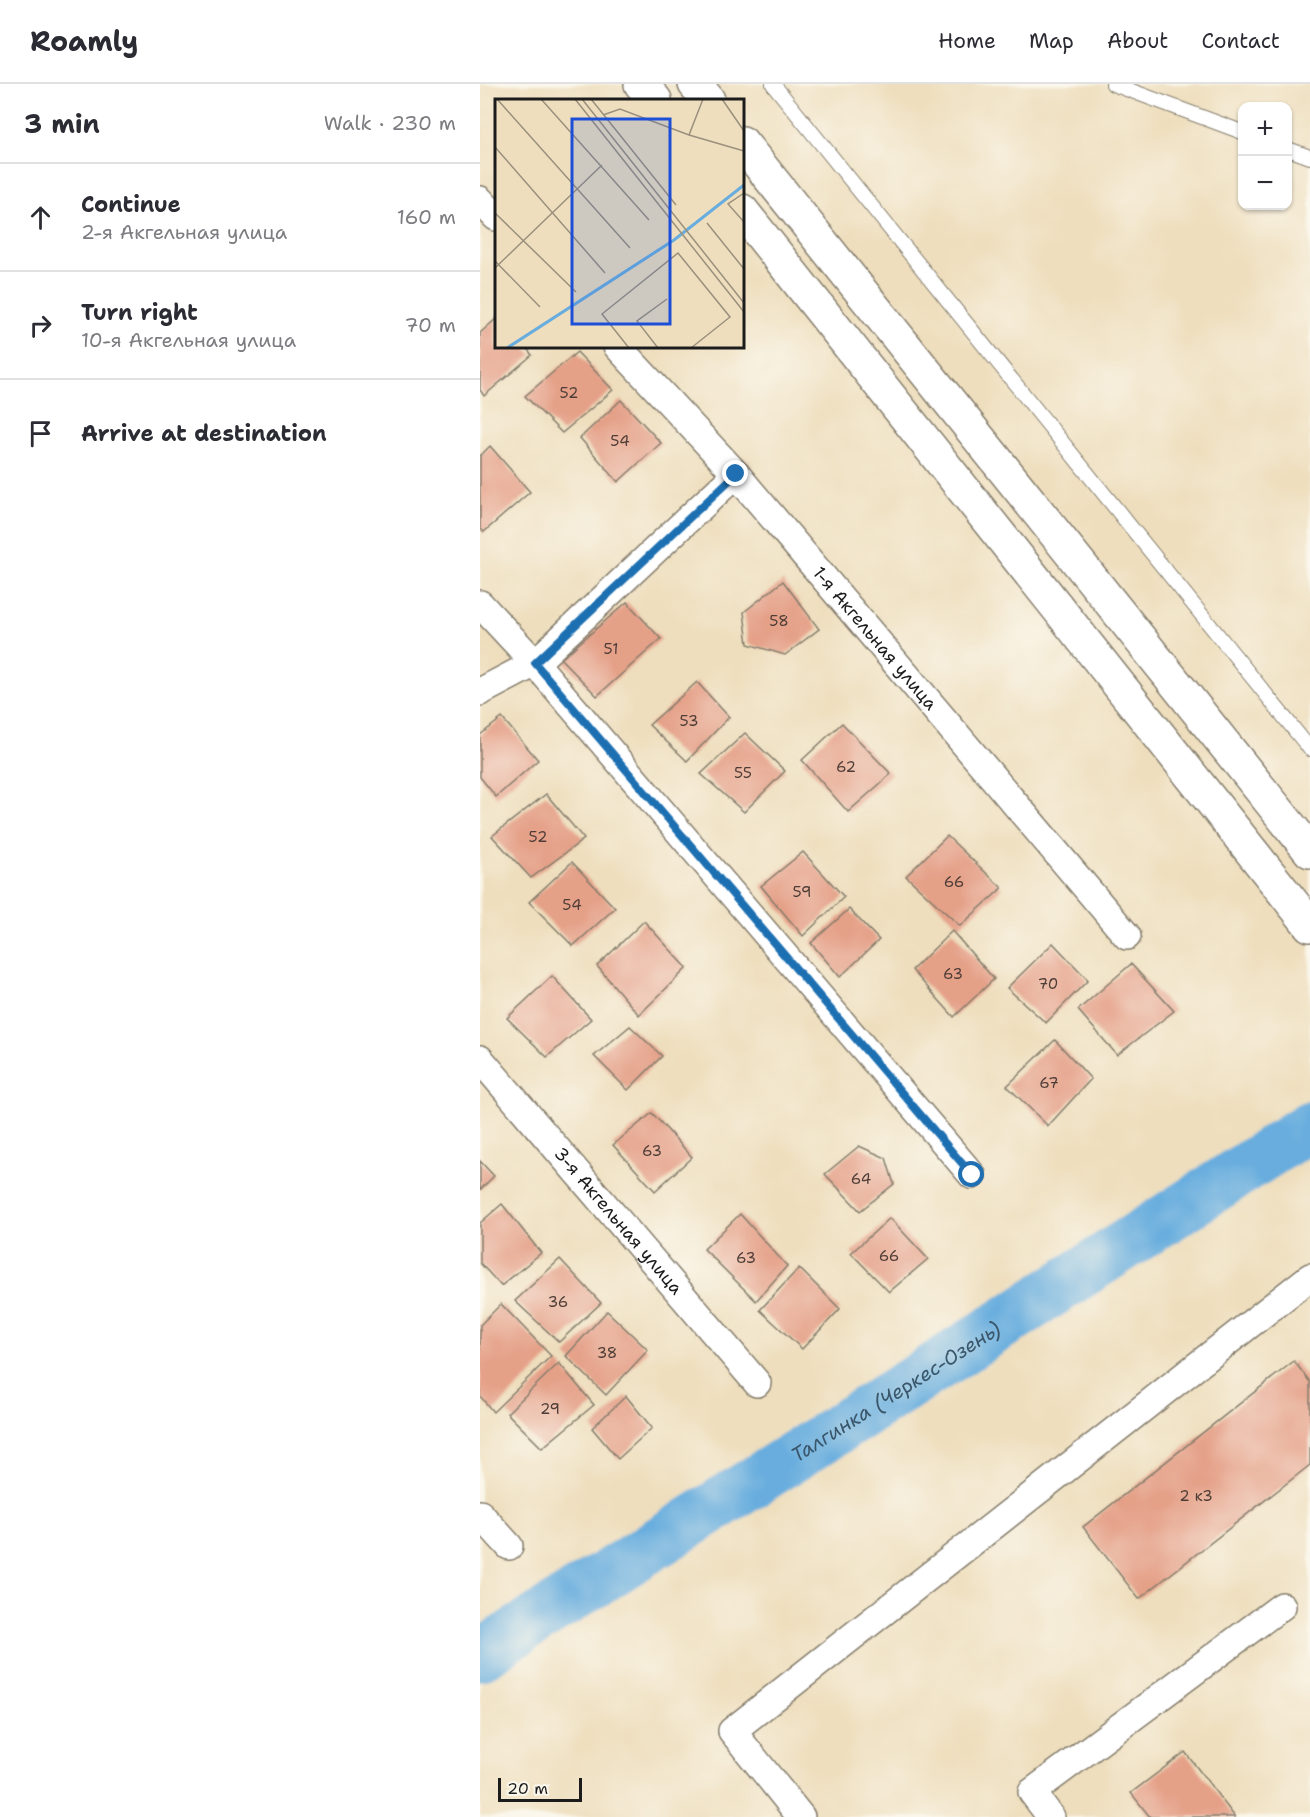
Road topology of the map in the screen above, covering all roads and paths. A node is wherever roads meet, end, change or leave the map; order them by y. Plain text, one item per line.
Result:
1 (641, 84) edge
2 (695, 84) edge
3 (773, 84) edge
4 (1113, 84) edge
5 (653, 99) edge
6 (707, 99) edge
7 (1238, 131) edge
8 (744, 145) edge
9 (1292, 151) edge
10 (1310, 157) edge
11 (480, 200) edge
12 (744, 214) edge
13 (495, 216) edge
14 (619, 348) edge
15 (736, 474) junction
16 (480, 604) edge
17 (535, 663) junction
18 (480, 692) edge
19 (1310, 749) edge
20 (1310, 851) edge
21 (1310, 925) edge
22 (1127, 936) dead end
23 (480, 1059) edge
24 (972, 1175) dead end
25 (1310, 1277) edge
26 (758, 1383) dead end
27 (480, 1514) edge
28 (509, 1546) dead end
29 (1282, 1606) dead end
30 (801, 1817) edge
31 (1051, 1817) edge

1 - 5 main road
2 - 6 main road
3 - 19 lane
4 - 7 lane
8 - 20 main road
9 - 10 lane
11 - 13 street
12 - 21 main road
14 - 15 street, 1-я Акгельная улица
15 - 17 street
15 - 22 street, 1-я Акгельная улица
16 - 17 street
17 - 18 street
17 - 24 street
23 - 26 street, 3-я Акгельная улица
25 - 30 street
27 - 28 street
29 - 31 street

